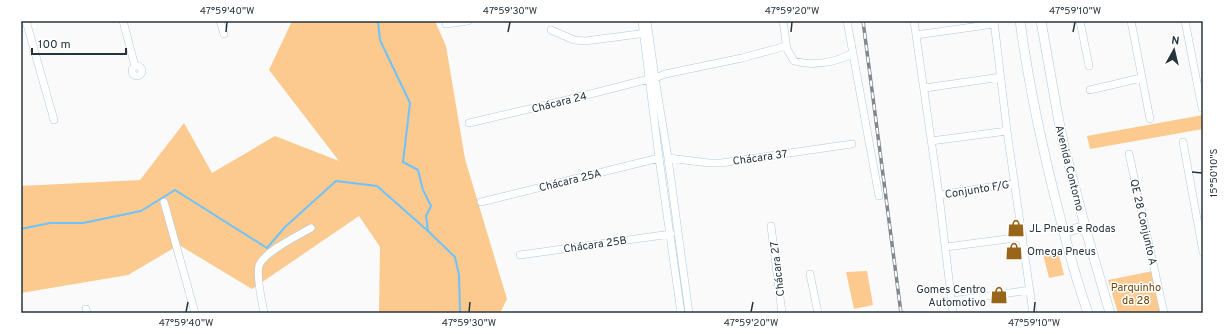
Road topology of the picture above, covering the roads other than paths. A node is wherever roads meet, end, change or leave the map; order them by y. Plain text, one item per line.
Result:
1 (26, 21) edge
2 (123, 21) edge
3 (220, 21) edge
4 (468, 21) edge
5 (642, 21) edge
6 (648, 21) edge
7 (783, 21) edge
8 (847, 21) edge
9 (914, 21) edge
10 (1020, 21) edge
11 (1041, 21) edge
12 (1080, 21) edge
13 (1130, 21) edge
14 (1185, 21) edge
15 (994, 23) edge
16 (446, 24) dead end
17 (551, 30) dead end
18 (646, 33) junction
19 (224, 34) dead end
20 (916, 35) junction
21 (786, 46) junction
22 (852, 53) junction
23 (1088, 66) dead end
24 (139, 77) dead end
25 (652, 78) junction
26 (1000, 78) junction
27 (1141, 78) junction
28 (925, 88) junction
29 (1090, 90) dead end
30 (1202, 108) dead end
31 (1150, 119) dead end
32 (54, 120) dead end
33 (469, 123) dead end
34 (1007, 131) junction
35 (931, 141) junction
36 (1183, 142) dead end
37 (852, 144) dead end
38 (1129, 154) dead end
39 (659, 158) junction
40 (668, 158) junction
41 (1015, 183) junction
42 (939, 195) junction
43 (879, 196) dead end
44 (164, 202) dead end
45 (481, 202) dead end
46 (771, 226) dead end
47 (312, 228) dead end
48 (1064, 233) junction
49 (671, 234) junction
50 (1087, 234) junction
51 (1023, 237) junction
52 (946, 247) junction
53 (1203, 252) edge
54 (520, 255) dead end
55 (810, 274) dead end
56 (1030, 290) junction
57 (951, 302) junction
58 (195, 313) edge
59 (264, 313) edge
60 (681, 313) edge
61 (689, 313) edge
62 (782, 313) edge
63 (818, 313) edge
64 (953, 313) edge
65 (1033, 313) edge
66 (1088, 313) edge
67 (1110, 313) edge
68 (1164, 313) edge

1 - 32 street
2 - 24 street
3 - 19 street
4 - 16 street
5 - 18 street
6 - 18 street
7 - 21 street
8 - 22 street
9 - 20 street
10 - 48 main road, Avenida Contorno
11 - 50 main road, Avenida Contorno
12 - 23 street
13 - 27 street
14 - 30 street
15 - 20 street
15 - 26 street
17 - 18 street
18 - 25 street
20 - 28 street
21 - 22 street
21 - 25 street, Chácara 24
22 - 43 street
25 - 33 street, Chácara 24
25 - 39 street
25 - 40 street
26 - 28 street
26 - 34 street
27 - 29 street
27 - 31 street
28 - 35 street
34 - 35 street
34 - 41 street
35 - 42 street
36 - 53 street
37 - 40 street, Chácara 37
38 - 68 street, QE 28 Conjunto A
39 - 45 street, Chácara 25A
39 - 49 street
40 - 61 street
41 - 42 street, Conjunto F/G
41 - 51 street
42 - 52 street
44 - 58 street
46 - 62 street, Chácara 27
47 - 59 street
48 - 50 main road
48 - 66 main road, Avenida Contorno
49 - 54 street, Chácara 25B
49 - 60 street
50 - 67 main road, Avenida Contorno
51 - 52 street
51 - 56 street
52 - 57 street
55 - 63 street
56 - 57 street
56 - 65 street
57 - 64 street

